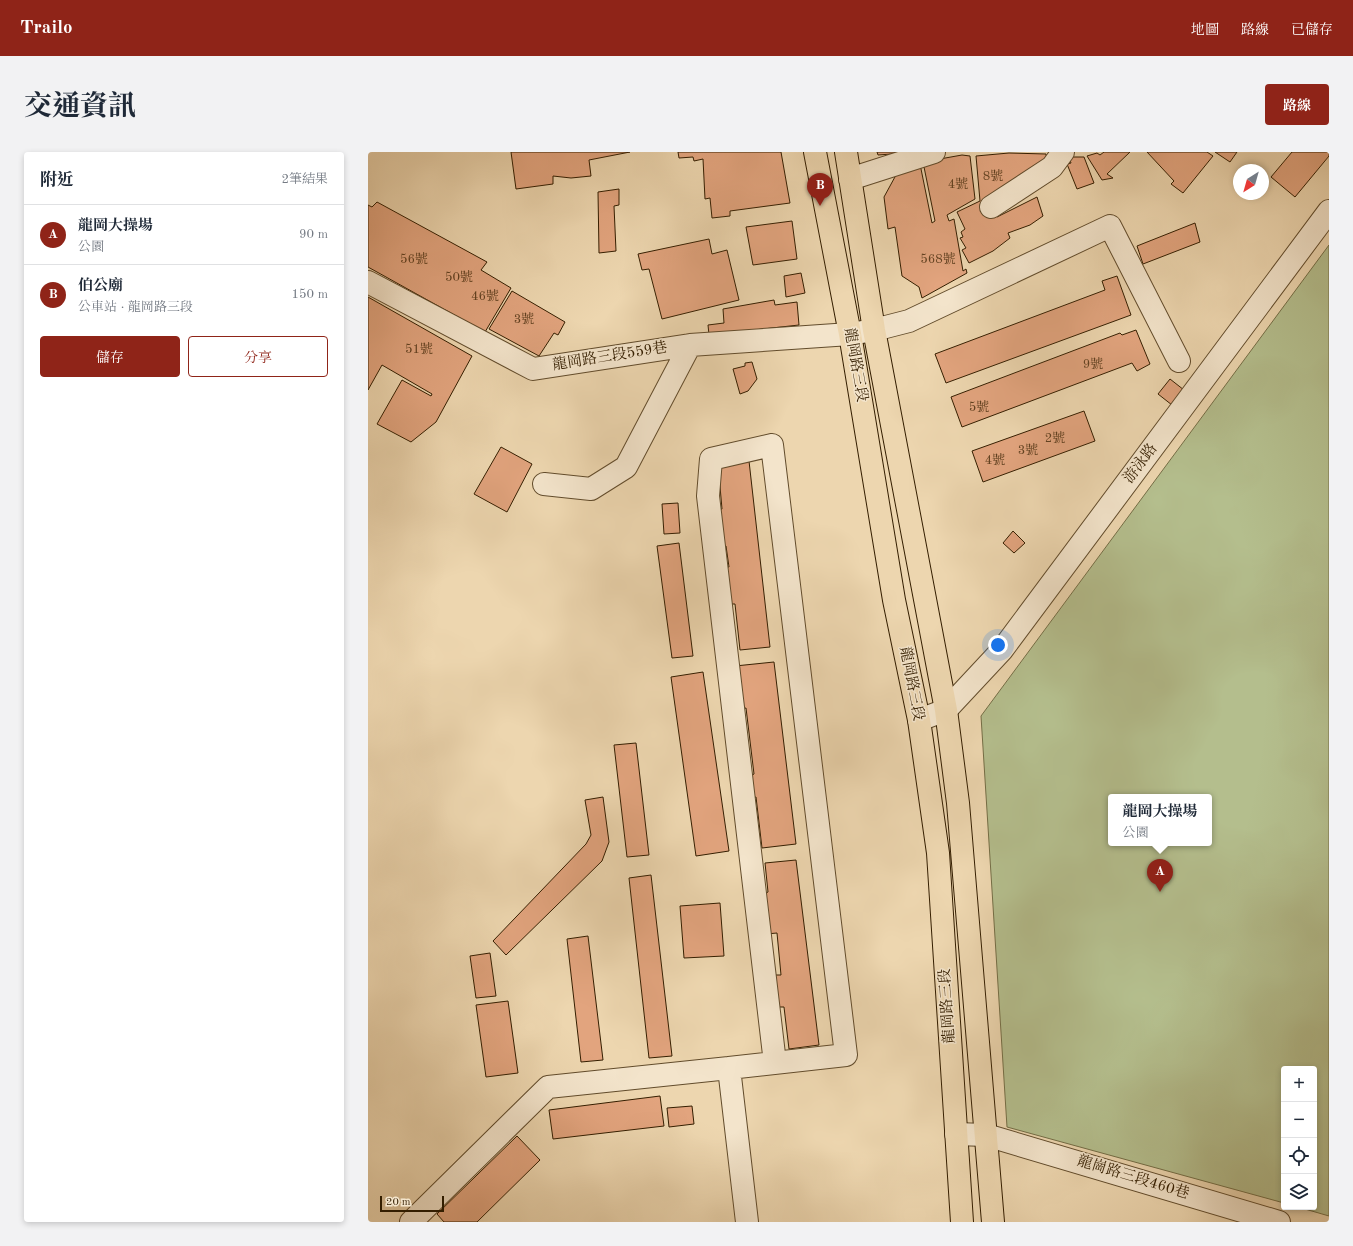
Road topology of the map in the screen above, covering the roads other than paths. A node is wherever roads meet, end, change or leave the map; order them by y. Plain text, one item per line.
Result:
1 (815, 152) edge
2 (846, 152) edge
3 (934, 152) edge
4 (1063, 152) edge
5 (850, 179) junction
6 (991, 207) dead end
7 (1329, 211) edge
8 (368, 282) edge
9 (874, 330) junction
10 (850, 334) junction
11 (690, 345) junction
12 (1179, 361) dead end
13 (544, 484) dead end
14 (946, 710) junction
15 (919, 720) junction
16 (775, 1063) junction
17 (729, 1068) junction
18 (956, 1134) junction
19 (986, 1135) junction
20 (411, 1222) edge
21 (748, 1222) edge
22 (962, 1222) edge
23 (993, 1222) edge
24 (1279, 1222) edge

1 - 10 main road, 龍岡路三段
2 - 5 main road, 龍岡路三段
3 - 5 street
4 - 6 street
5 - 9 main road, 龍岡路三段
7 - 14 street, 游泳路
8 - 11 street, 龍岡路三段559巷
9 - 10 street, 龍岡路三段559巷
9 - 12 street, 龍岡路三段559巷
9 - 14 main road, 龍岡路三段
10 - 11 street, 龍岡路三段559巷
10 - 15 main road, 龍岡路三段
11 - 13 street
14 - 15 street
14 - 19 main road, 龍岡路三段
15 - 18 main road, 龍岡路三段
16 - 16 street
16 - 17 street
17 - 20 street
17 - 21 street
18 - 19 street, 龍崗路三段460巷
18 - 22 main road, 龍岡路三段
19 - 23 main road, 龍岡路三段
19 - 24 street, 龍崗路三段460巷

